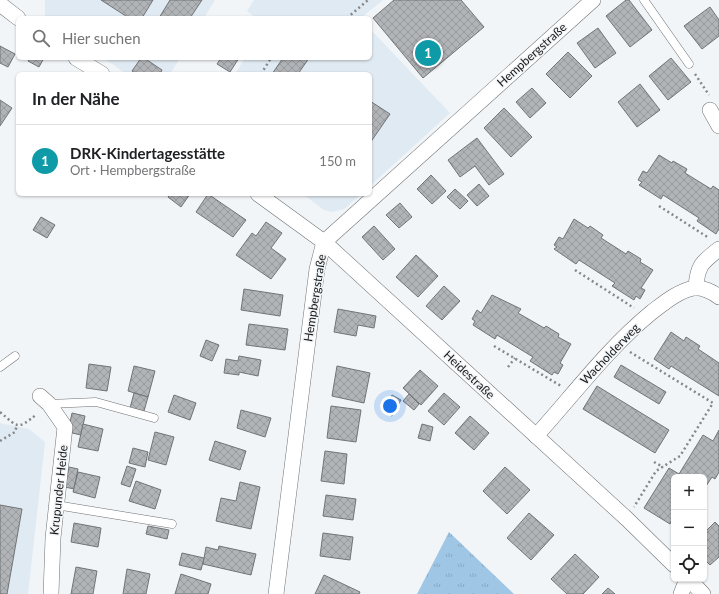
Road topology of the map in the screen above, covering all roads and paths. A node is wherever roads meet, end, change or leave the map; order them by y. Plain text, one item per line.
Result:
1 (368, 0) edge
2 (593, 0) edge
3 (644, 0) edge
4 (0, 4) edge
5 (16, 16) edge
6 (349, 16) edge
7 (79, 60) edge
8 (270, 60) edge
9 (689, 64) joint
10 (99, 72) edge
11 (263, 72) edge
12 (710, 110) joint
13 (719, 126) edge
14 (261, 196) edge
15 (659, 206) dead end
16 (324, 242) junction
17 (716, 244) edge
18 (575, 270) dead end
19 (696, 288) junction
20 (719, 297) edge
21 (647, 316) junction
22 (617, 344) junction
23 (494, 346) dead end
24 (15, 356) dead end
25 (515, 358) junction
26 (0, 367) edge
27 (508, 367) dead end
28 (573, 394) junction
29 (44, 400) junction
30 (0, 412) edge
31 (154, 418) dead end
32 (17, 425) junction
33 (536, 436) junction
34 (0, 441) edge
35 (654, 462) dead end
36 (663, 467) junction
37 (56, 506) junction
38 (627, 519) junction
39 (172, 524) dead end
40 (671, 562) edge
41 (687, 582) edge
42 (691, 582) edge
43 (51, 594) edge
44 (276, 594) edge
45 (682, 594) edge
46 (703, 594) edge

1 - 6 path
2 - 16 street, Hempbergstraße
3 - 9 lane
4 - 5 street
7 - 10 street
8 - 11 path
9 - 12 path
12 - 13 street
14 - 16 street, Heidestraße
15 - 17 path
16 - 33 street, Heidestraße
16 - 44 street, Hempbergstraße
17 - 19 street
18 - 21 path
19 - 20 street
19 - 21 street, Wacholderweg
21 - 22 street, Wacholderweg
22 - 28 street, Wacholderweg
22 - 36 path
23 - 25 path
24 - 26 lane
25 - 27 path
25 - 28 path
28 - 33 street, Wacholderweg
29 - 31 lane
29 - 32 path
29 - 37 street, Krupunder Heide
30 - 32 path
32 - 34 path
33 - 38 street, Heidestraße
35 - 36 path
36 - 38 path
37 - 39 lane
37 - 43 street, Krupunder Heide
38 - 40 street, Heidestraße
41 - 45 street
42 - 46 street

